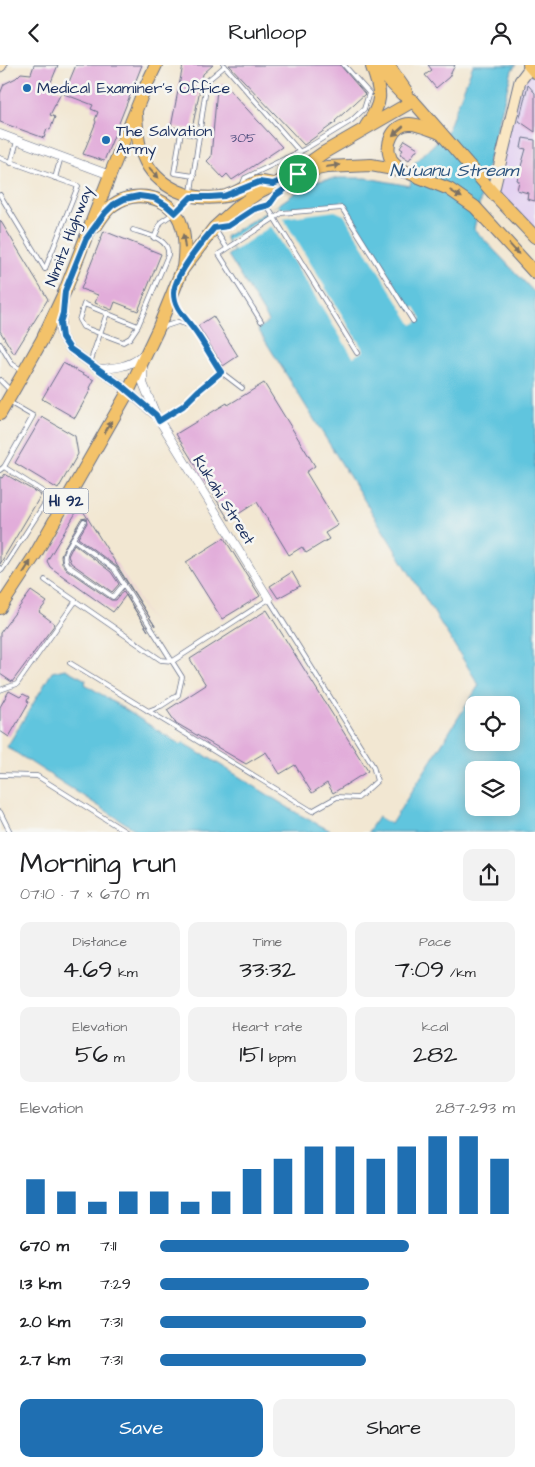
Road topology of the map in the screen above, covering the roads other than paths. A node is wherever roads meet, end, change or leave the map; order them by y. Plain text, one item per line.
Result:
1 (156, 65) edge
2 (225, 65) edge
3 (344, 65) edge
4 (373, 65) edge
5 (388, 65) edge
6 (532, 67) edge
7 (413, 101) junction
8 (135, 112) junction
9 (351, 121) junction
10 (361, 131) junction
11 (0, 134) edge
12 (442, 134) junction
13 (199, 136) junction
14 (17, 141) junction
15 (320, 148) junction
16 (300, 152) junction
17 (61, 157) junction
18 (0, 158) edge
19 (286, 159) junction
20 (11, 163) junction
21 (408, 172) junction
22 (297, 174) junction
23 (110, 175) junction
24 (194, 176) junction
25 (55, 177) junction
26 (273, 184) junction
27 (240, 191) junction
28 (491, 191) junction
29 (0, 195) edge
30 (191, 197) junction
31 (266, 207) junction
32 (175, 213) junction
33 (273, 218) junction
34 (214, 228) junction
35 (132, 230) dead end
36 (535, 237) edge
37 (154, 238) junction
38 (86, 239) junction
39 (227, 247) junction
40 (182, 270) junction
41 (535, 273) edge
42 (65, 291) junction
43 (174, 292) junction
44 (107, 313) junction
45 (261, 321) dead end
46 (413, 321) dead end
47 (138, 325) junction
48 (192, 326) junction
49 (158, 329) junction
50 (100, 334) junction
51 (152, 343) junction
52 (0, 344) edge
53 (357, 353) dead end
54 (144, 361) junction
55 (89, 364) junction
56 (98, 369) junction
57 (221, 372) junction
58 (24, 373) junction
59 (0, 380) edge
60 (242, 388) dead end
61 (128, 392) junction
62 (10, 397) junction
63 (0, 414) edge
64 (157, 418) junction
65 (4, 467) junction
66 (0, 470) edge
67 (49, 497) junction
68 (62, 508) junction
69 (84, 521) dead end
70 (73, 539) junction
71 (0, 568) edge
72 (45, 580) dead end
73 (124, 584) junction
74 (270, 599) junction
75 (75, 602) junction
76 (0, 608) edge
77 (173, 661) junction
78 (70, 663) dead end
79 (0, 690) edge
80 (148, 711) junction
81 (0, 775) edge
82 (0, 812) edge
83 (10, 832) edge
84 (126, 832) edge

1 - 8 main road, Nimitz Highway
2 - 13 lane
2 - 16 lane
3 - 9 lane
4 - 7 main road
4 - 10 main road
5 - 7 main road
6 - 28 street
7 - 10 main road
7 - 12 main road
8 - 23 main road, Nimitz Highway
8 -> 30 main road
9 - 10 lane
9 - 15 lane
10 - 15 main road
11 - 14 street
12 -> 21 main road
12 - 28 main road
13 - 24 lane
13 - 24 lane
14 - 17 street
14 - 20 lane
15 - 16 lane
15 - 22 main road
16 - 19 lane
17 - 23 street
17 - 25 lane
18 - 20 lane
19 - 22 lane
19 - 27 lane
20 - 25 lane
22 -> 21 main road, HI 92
21 -> 41 main road, HI 92
22 - 26 main road, HI 92
22 - 31 lane
23 - 38 main road, Nimitz Highway
24 - 30 lane
25 - 29 lane
26 - 27 main road
26 - 34 main road, HI 92
27 - 30 main road
28 - 36 main road
30 - 32 main road
31 - 33 lane
31 - 34 lane
32 - 37 lane
32 - 38 main road
40 -> 32 main road
33 - 39 lane
33 - 46 lane
33 - 53 lane
34 - 39 lane
34 - 40 main road, HI 92
35 - 37 lane
37 - 47 lane
38 - 42 main road, Nimitz Highway
39 - 45 lane
40 - 43 main road, HI 92
42 - 55 street, Kukahi Street
42 - 58 main road, Nimitz Highway
43 - 48 lane
43 - 49 main road, HI 92
44 - 47 lane
44 - 50 lane
44 - 50 lane
47 - 50 lane
48 - 49 lane
48 - 57 lane
49 - 51 main road, HI 92
50 - 55 lane
51 - 54 main road, HI 92
51 - 56 street
52 - 58 lane
54 - 61 main road, HI 92
54 - 64 street, Kukahi Street
55 - 56 street, Kukahi Street
56 - 61 street, Kukahi Street
57 - 60 lane
57 - 64 lane
58 - 62 main road, Nimitz Highway
59 - 62 lane
61 - 64 street, Kukahi Street
68 -> 61 main road, HI 92
62 - 63 main road, Nimitz Highway
62 - 65 lane
64 - 74 street, Kukahi Street
65 - 66 lane
65 - 67 lane
67 - 68 lane
67 - 71 lane
76 -> 68 main road, HI 92
69 - 70 lane
70 - 73 lane
70 - 73 lane
72 - 75 lane
73 - 77 lane
74 - 77 lane
74 - 80 lane
75 - 77 lane
75 - 79 lane
77 - 80 lane
78 - 80 lane
81 - 84 lane
82 - 83 lane

